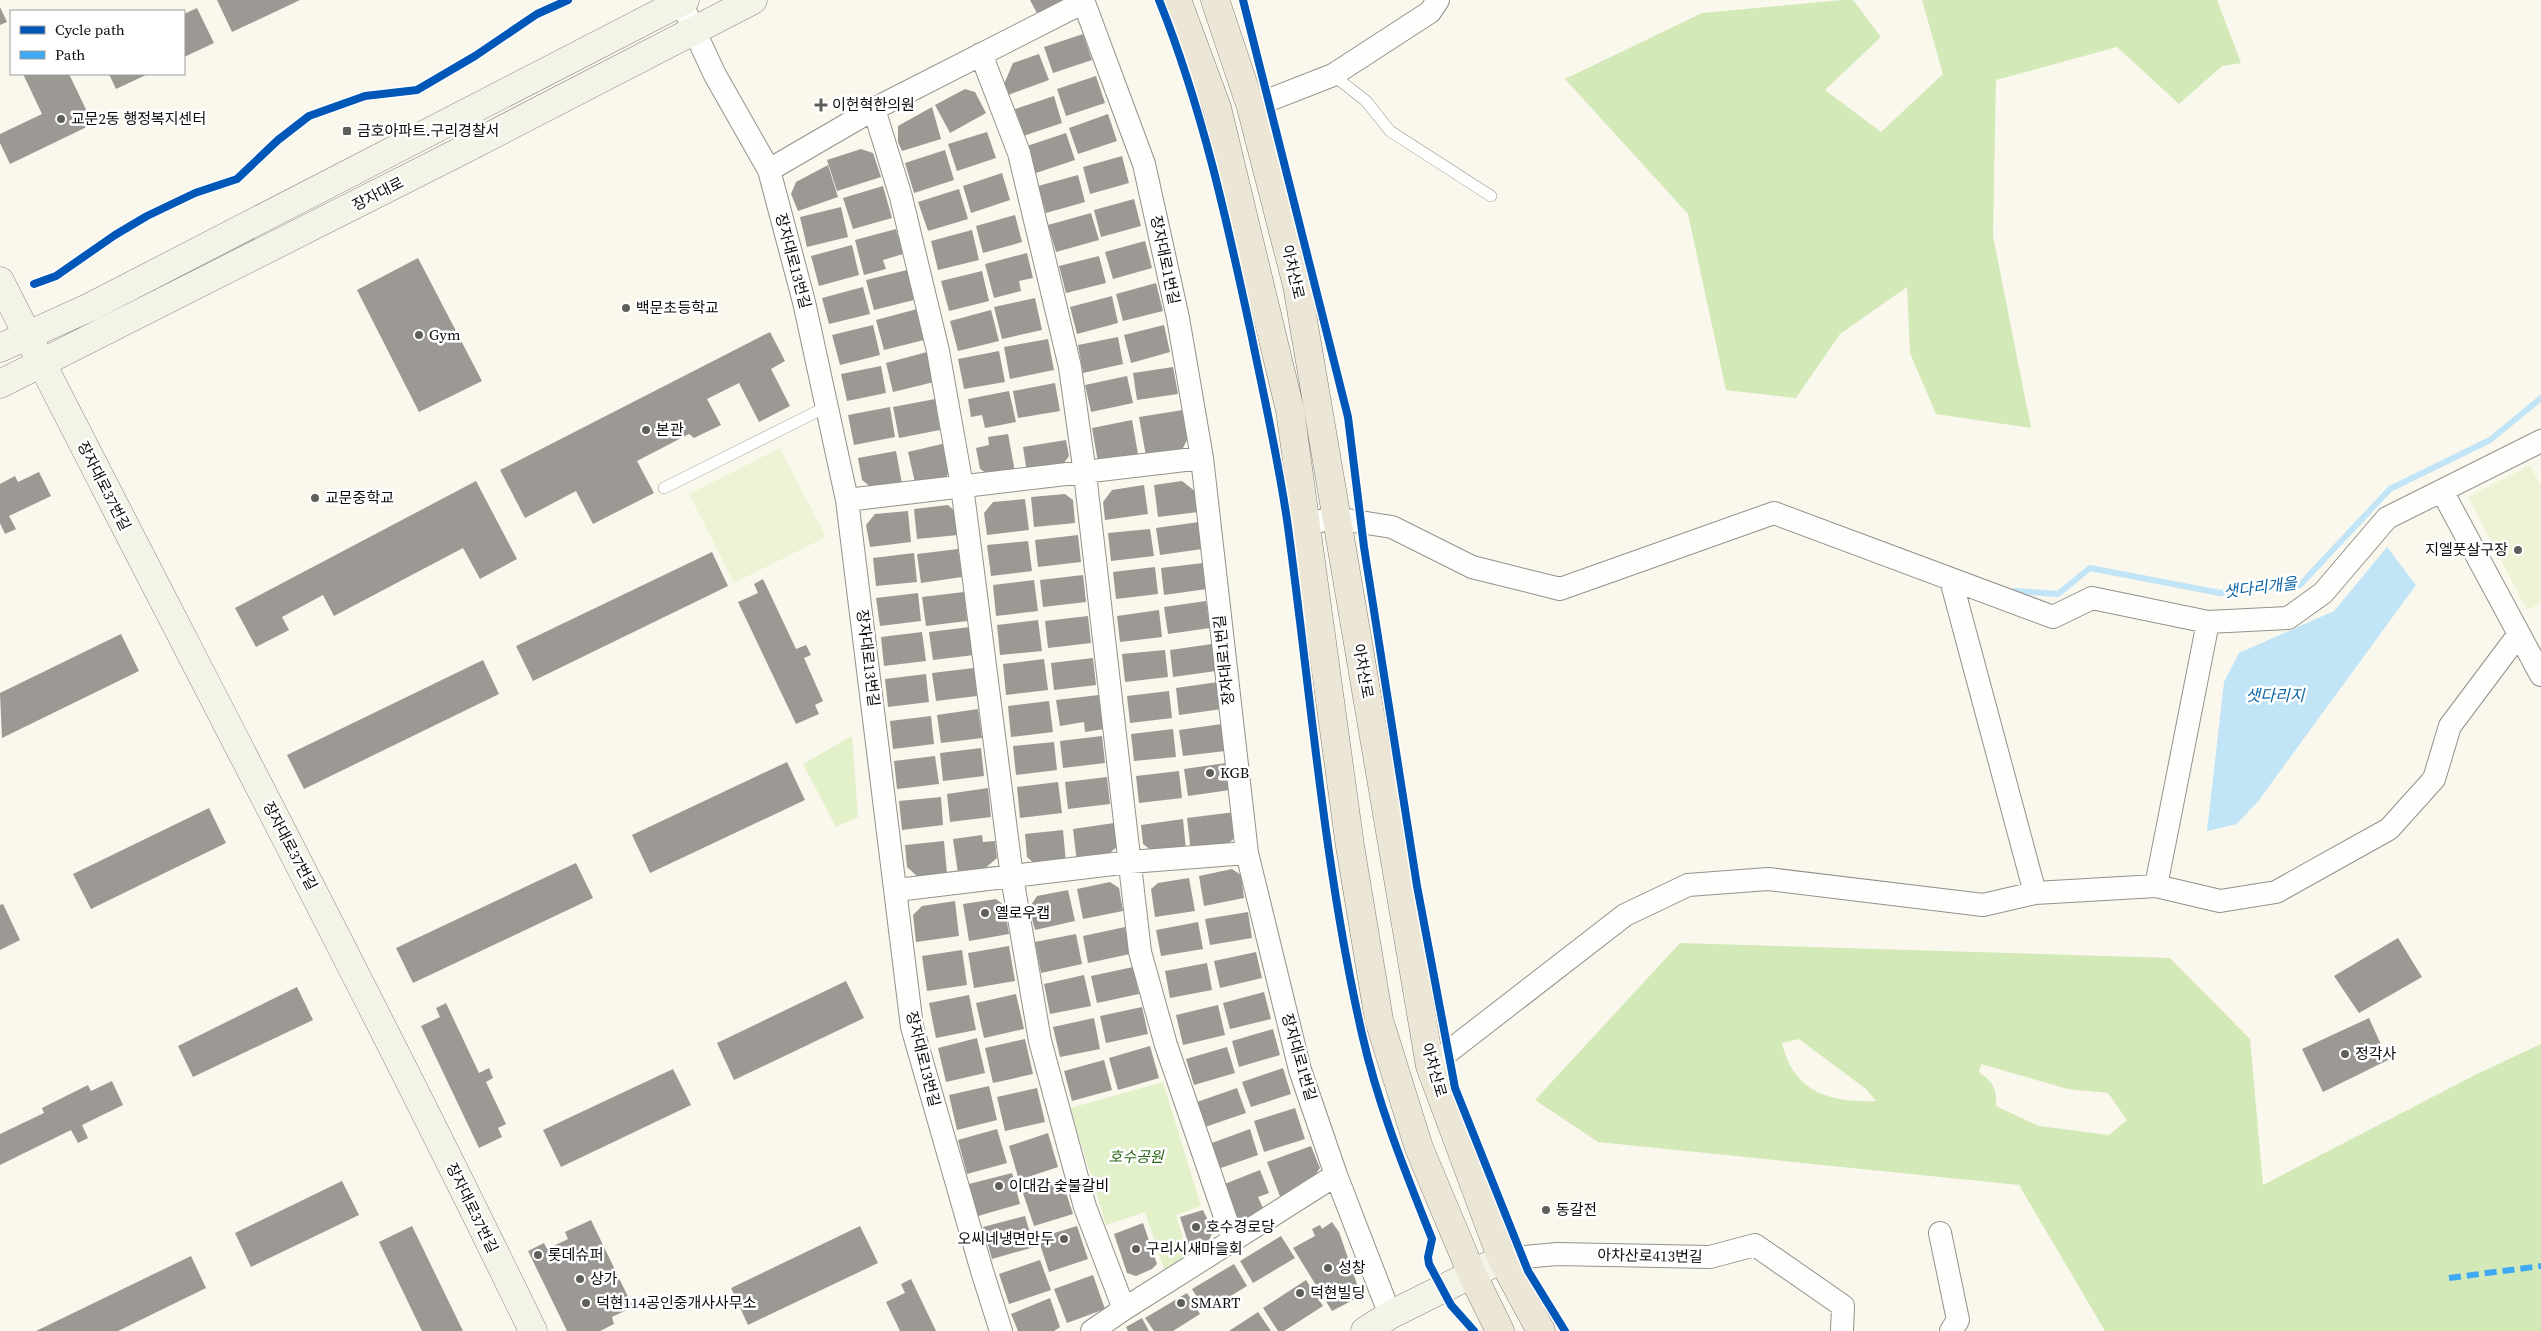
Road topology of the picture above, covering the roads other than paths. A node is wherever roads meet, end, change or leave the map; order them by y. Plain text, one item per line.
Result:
1 (753, 0) edge
2 (1177, 0) edge
3 (1215, 0) edge
4 (1438, 0) edge
5 (683, 1) edge
6 (1083, 1) edge
7 (695, 30) junction
8 (980, 54) junction
9 (1333, 75) junction
10 (1251, 107) junction
11 (874, 109) junction
12 (769, 170) junction
13 (1491, 196) dead end
14 (0, 281) edge
15 (27, 335) junction
16 (0, 348) edge
17 (42, 363) junction
18 (0, 384) edge
19 (828, 406) junction
20 (2541, 441) edge
21 (1202, 458) junction
22 (1085, 474) junction
23 (962, 486) junction
24 (664, 488) dead end
25 (2442, 491) junction
26 (848, 500) junction
27 (1337, 519) junction
28 (1306, 524) junction
29 (1950, 580) junction
30 (2208, 622) junction
31 (2519, 634) junction
32 (2541, 675) edge
33 (1246, 853) junction
34 (1130, 862) junction
35 (1012, 877) junction
36 (2156, 886) junction
37 (897, 890) junction
38 (2035, 893) junction
39 (1430, 1066) junction
40 (1336, 1176) junction
41 (1940, 1233) dead end
42 (1233, 1240) junction
43 (1502, 1259) junction
44 (1472, 1274) junction
45 (1124, 1309) junction
46 (1373, 1326) edge
47 (533, 1331) edge
48 (1001, 1331) edge
49 (1092, 1331) edge
50 (1500, 1331) edge
51 (1541, 1331) edge
52 (1842, 1331) edge
53 (1951, 1331) edge

1 - 7 street, 장자대로
2 - 28 main road
3 - 10 main road, 아차산로
4 - 9 street
5 - 7 street, 장자대로13번길
5 - 15 street, 장자대로
6 - 8 street
6 - 21 street, 장자대로1번길
7 - 12 street, 장자대로13번길
7 - 17 street, 장자대로
8 - 11 street
8 - 22 street
9 - 10 street
9 - 13 lane
10 - 27 main road, 아차산로
11 - 12 street
11 - 23 street
12 - 19 street, 장자대로13번길
14 - 15 street, 장자대로37번길
15 - 16 street, 장자대로
15 - 17 street, 장자대로37번길
17 - 18 street, 장자대로
17 - 47 street, 장자대로37번길
19 - 24 lane
19 - 26 street, 장자대로13번길
20 - 25 street
21 - 22 street
21 - 33 street, 장자대로1번길
22 - 23 street
22 - 34 street
23 - 26 street
23 - 35 street
25 - 30 street
25 - 31 street
26 - 37 street, 장자대로13번길
27 - 28 street
27 - 29 street
27 - 39 main road, 아차산로
28 - 44 main road
29 - 30 street
29 - 38 street
30 - 36 street
31 - 32 street
31 - 36 street
33 - 34 street
33 - 40 street, 장자대로1번길
34 - 35 street
34 - 42 street
35 - 37 street
35 - 45 street
36 - 38 street
37 - 48 street, 장자대로13번길
38 - 39 street
39 - 43 main road, 아차산로
40 - 42 street
40 - 46 street, 장자대로1번길
41 - 53 street
42 - 45 street
43 - 44 street
43 - 51 main road, 아차산로
43 - 52 street, 아차산로413번길
44 - 46 street
44 - 50 main road
45 - 49 street

